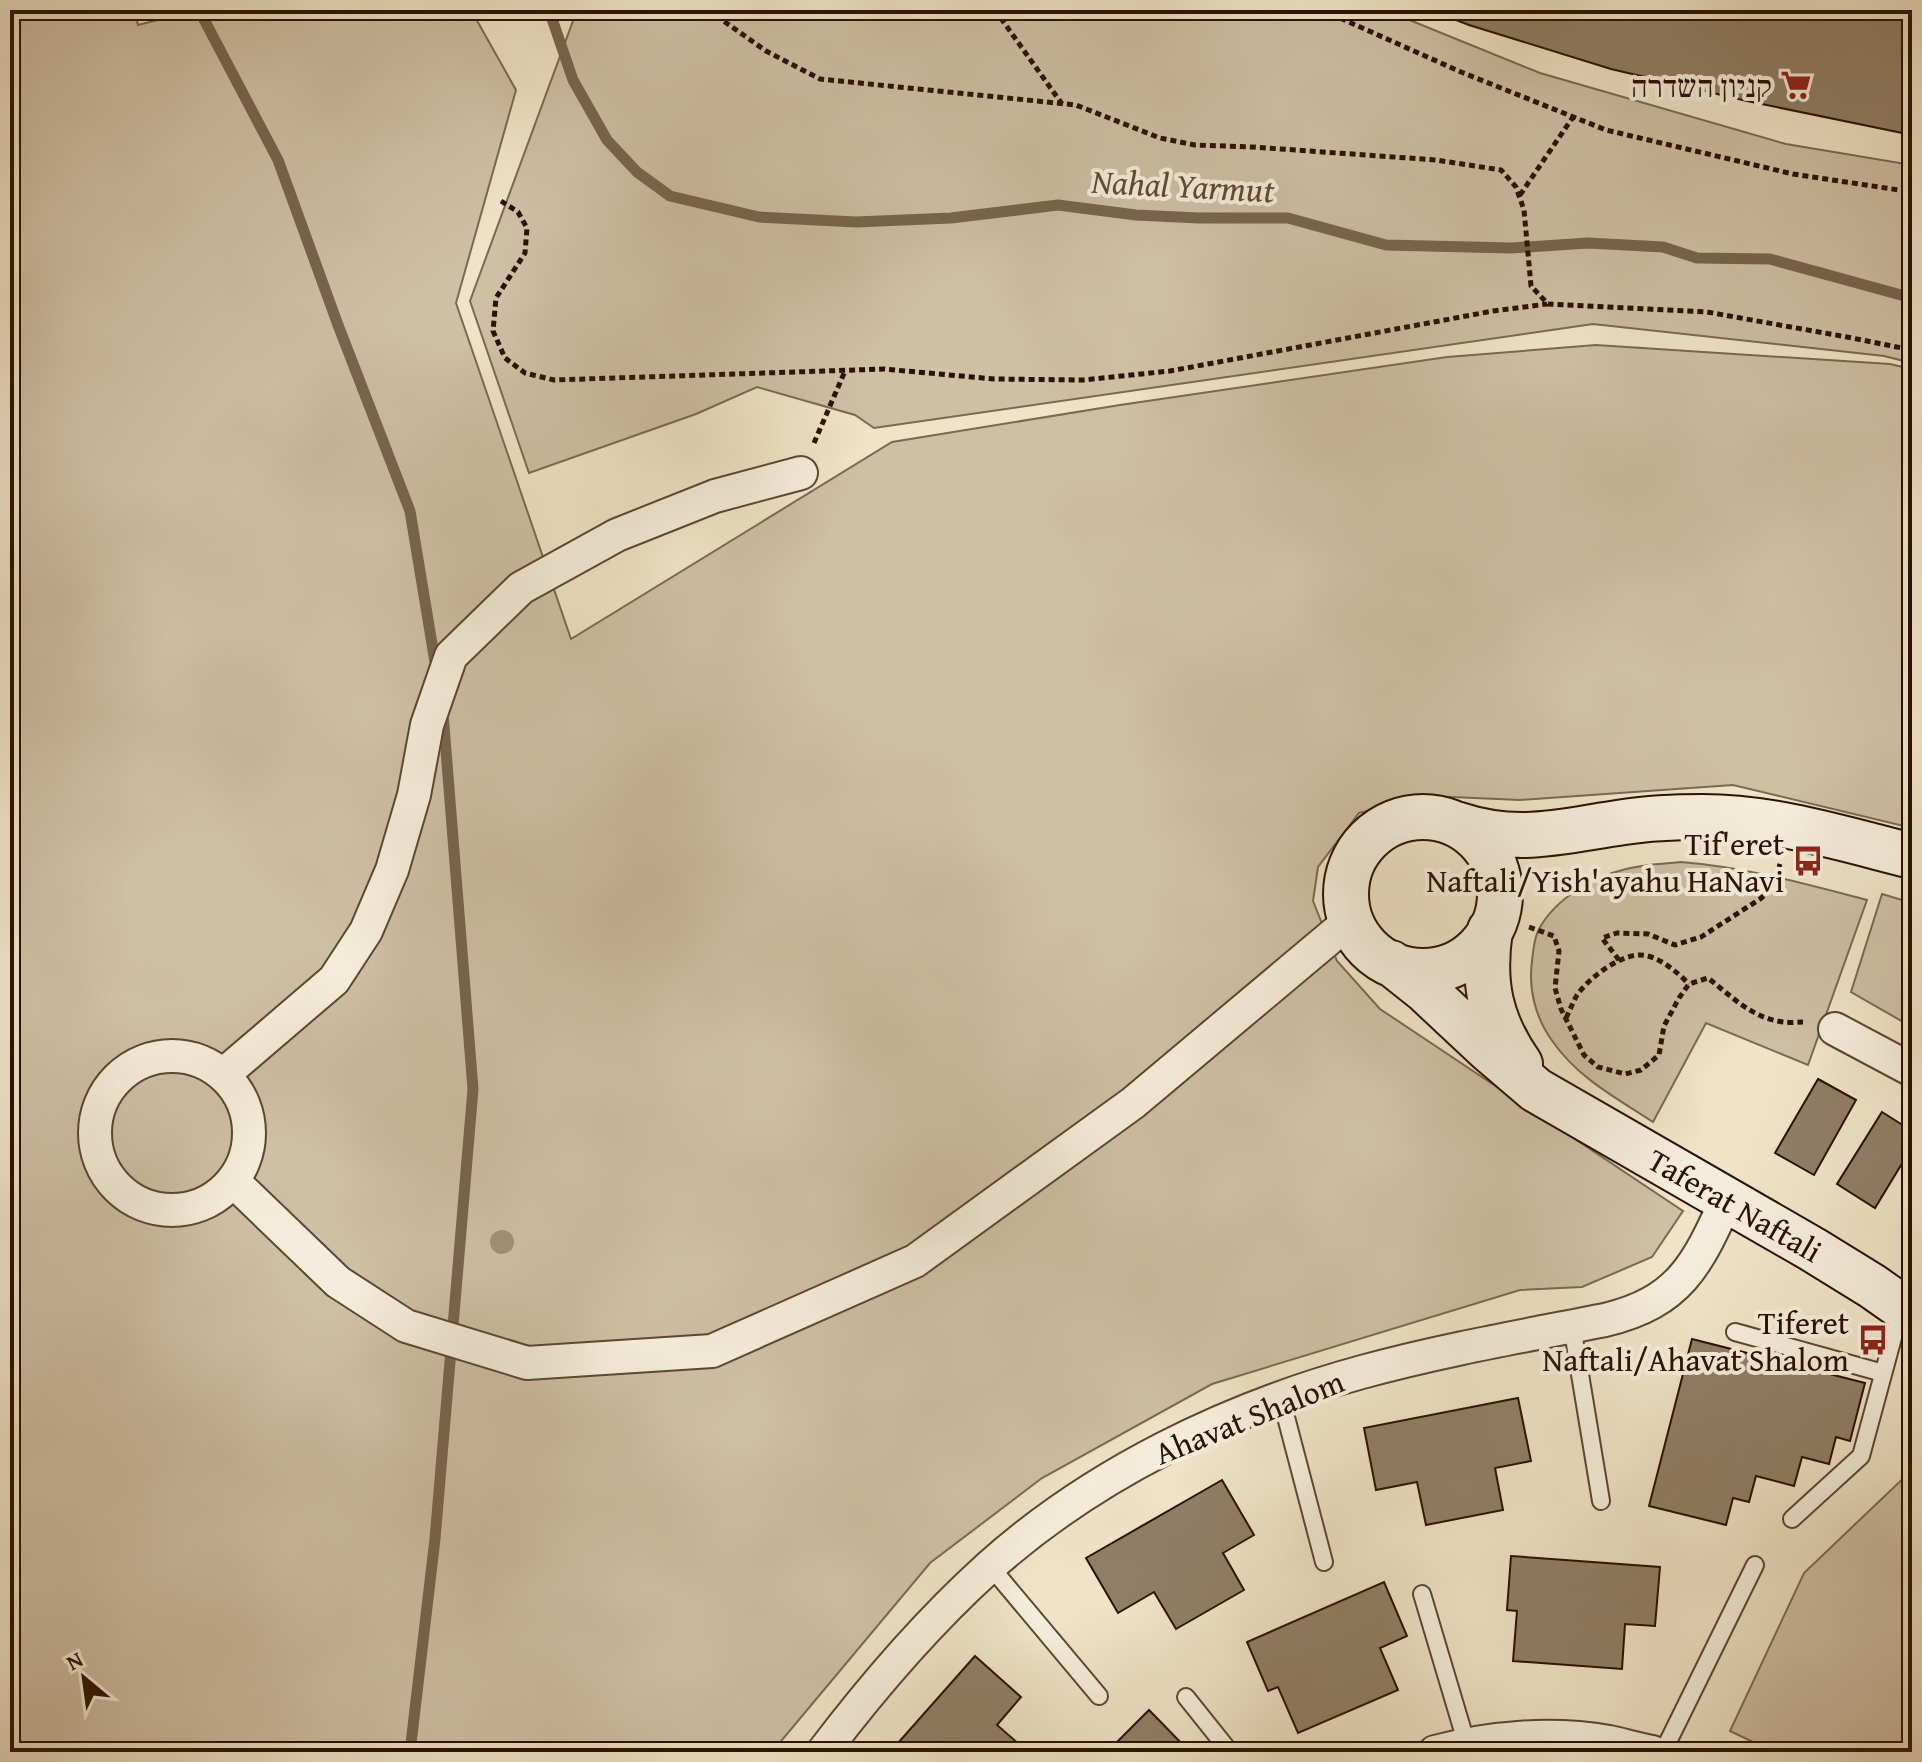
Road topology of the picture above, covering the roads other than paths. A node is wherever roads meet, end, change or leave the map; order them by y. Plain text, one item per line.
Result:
1 (801, 473) road end
2 (1456, 824) junction
3 (1602, 826) junction
4 (1912, 856) edge
5 (1351, 920) junction
6 (1494, 923) junction
7 (1391, 963) junction
8 (1835, 1029) road end
9 (1912, 1070) edge
10 (223, 1075) junction
11 (1554, 1101) junction
12 (233, 1181) junction
13 (1727, 1199) junction
14 (1907, 1310) edge
15 (1572, 1326) junction
16 (1735, 1332) dead end
17 (1883, 1373) junction
18 (1281, 1398) junction
19 (1601, 1501) dead end
20 (1792, 1519) dead end
21 (1324, 1562) dead end
22 (1755, 1565) dead end
23 (990, 1566) junction
24 (1422, 1594) dead end
25 (1099, 1696) dead end
26 (1186, 1697) dead end
27 (1467, 1745) junction
28 (1533, 1745) edge
29 (823, 1752) edge
30 (1230, 1752) edge
31 (1435, 1752) edge
32 (1652, 1752) edge
33 (1663, 1752) edge

1 - 10 street
2 - 3 street, Taferat Naftali
2 - 5 street
2 - 6 street
3 - 4 street, Taferat Naftali
3 - 6 street, Taferat Naftali
5 - 7 street
5 - 12 street
6 - 7 street
6 - 11 street, Taferat Naftali
7 - 11 street, Taferat Naftali
8 - 9 street
10 - 12 street
10 - 12 street
11 - 13 street, Taferat Naftali
13 - 14 street, Taferat Naftali
13 - 15 street, Ahavat Shalom
14 - 17 lane
15 - 18 street, Ahavat Shalom
15 - 19 lane
16 - 17 lane
17 - 20 lane
18 - 21 lane
18 - 23 street, Ahavat Shalom
22 - 33 lane
23 - 25 lane
23 - 29 street, Ahavat Shalom
24 - 27 lane
26 - 30 lane
27 - 28 street
27 - 31 street
28 - 32 street

